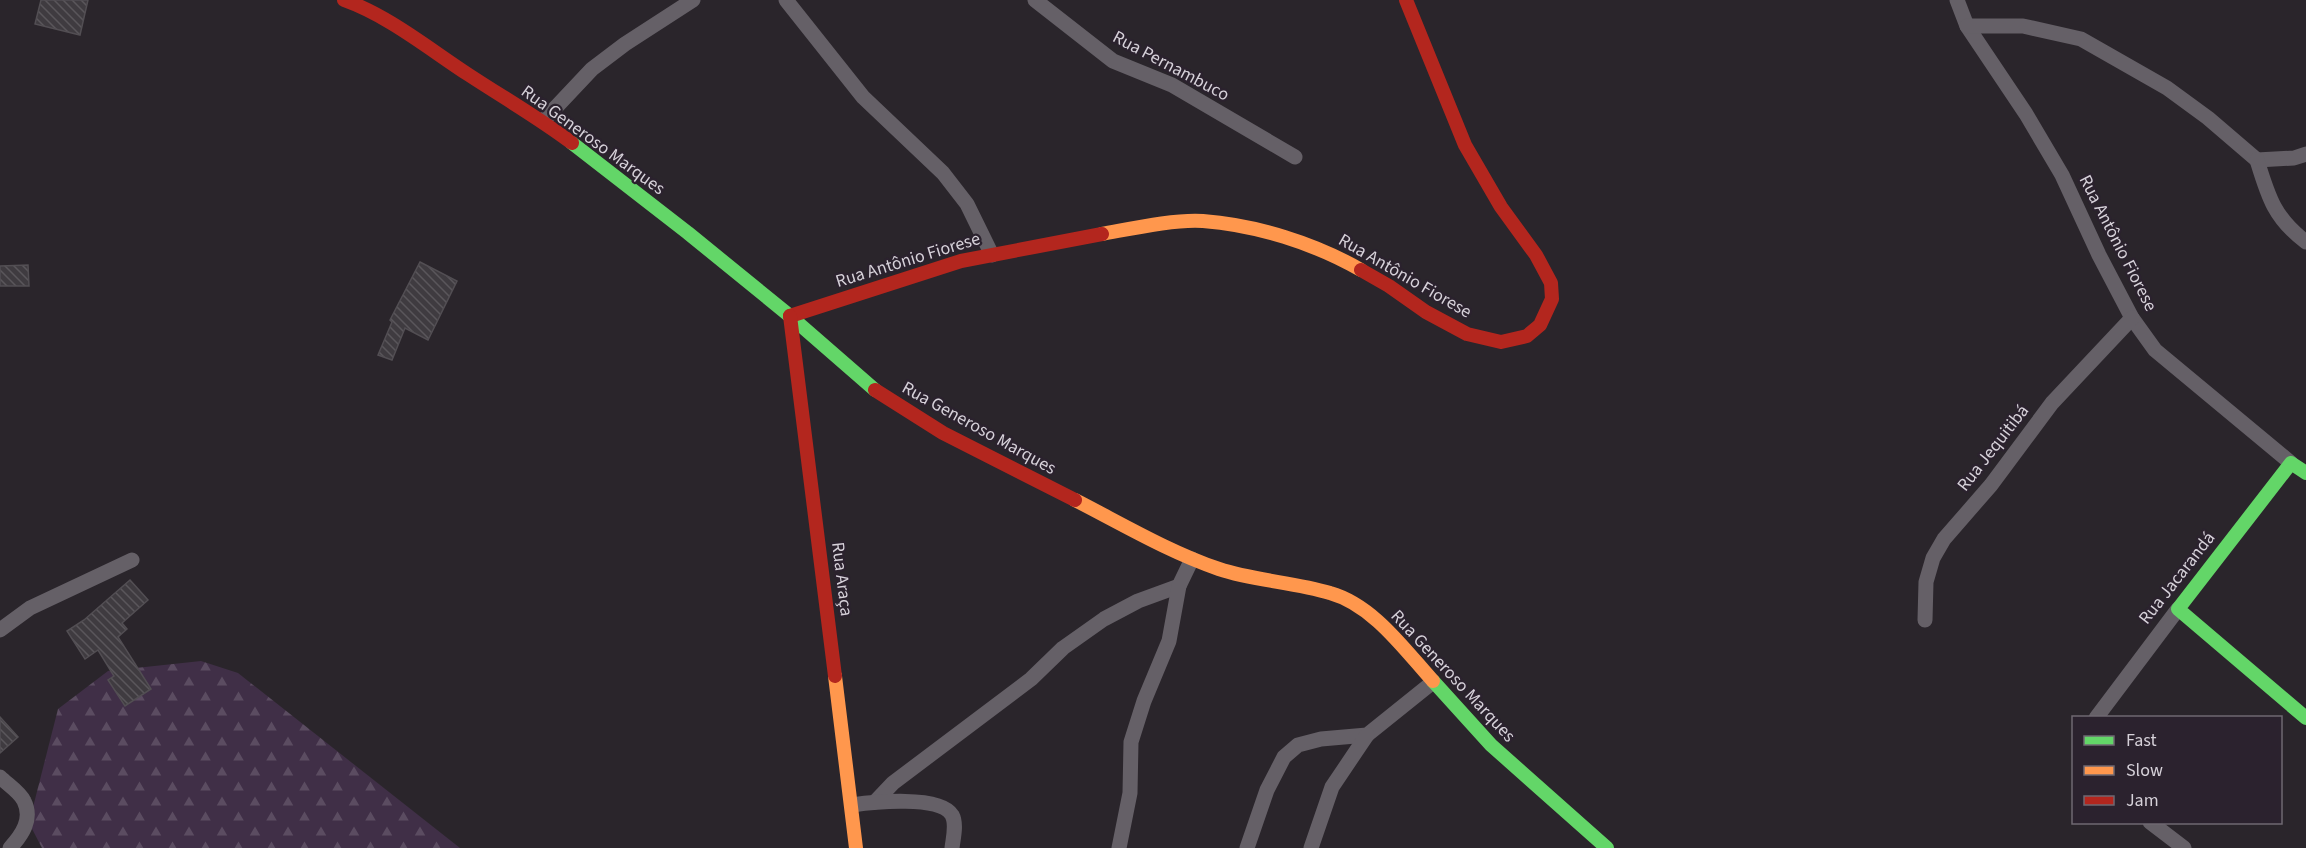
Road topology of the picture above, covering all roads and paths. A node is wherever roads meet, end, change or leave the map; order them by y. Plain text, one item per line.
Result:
1 (344, 0) edge
2 (693, 0) edge
3 (786, 0) edge
4 (1035, 0) edge
5 (1406, 0) edge
6 (1957, 0) edge
7 (1967, 26) junction
8 (543, 121) junction
9 (2306, 154) edge
10 (1295, 157) dead end
11 (2257, 159) junction
12 (2306, 242) edge
13 (992, 255) junction
14 (790, 316) junction
15 (2132, 318) junction
16 (2291, 463) junction
17 (2306, 473) edge
18 (1191, 559) junction
19 (132, 560) dead end
20 (1179, 586) junction
21 (2178, 609) junction
22 (1925, 620) dead end
23 (0, 630) edge
24 (1433, 682) junction
25 (2097, 716) edge
26 (2306, 718) edge
27 (1367, 735) junction
28 (0, 777) edge
29 (875, 802) junction
30 (852, 805) junction
31 (2153, 824) edge
32 (10, 848) edge
33 (856, 848) edge
34 (952, 848) edge
35 (1119, 848) edge
36 (1247, 848) edge
37 (1311, 848) edge
38 (1607, 848) edge
39 (2184, 848) edge

1 - 8 street, Rua Generoso Marques
2 - 8 street
3 - 13 street
4 - 10 street, Rua Pernambuco
5 - 13 street, Rua Antônio Fiorese
6 - 7 street, Rua Antônio Fiorese
7 - 11 street
7 - 15 street, Rua Antônio Fiorese
8 - 14 street, Rua Generoso Marques
9 - 11 street
11 - 12 street
13 - 14 street, Rua Antônio Fiorese
14 - 18 street, Rua Generoso Marques
14 - 30 street, Rua Araça
15 - 16 street, Rua Antônio Fiorese
15 - 22 street, Rua Jequitibá
16 - 17 street
16 - 21 street, Rua Jacarandá
18 - 20 street
18 - 24 street, Rua Generoso Marques
19 - 23 street
20 - 29 street
20 - 35 street
21 - 25 street, Rua Jacarandá
21 - 26 street
24 - 27 street
24 - 38 street, Rua Generoso Marques
27 - 36 street
27 - 37 street
28 - 32 street
29 - 30 street
29 - 34 street
30 - 33 street, Rua Araça
31 - 39 street

